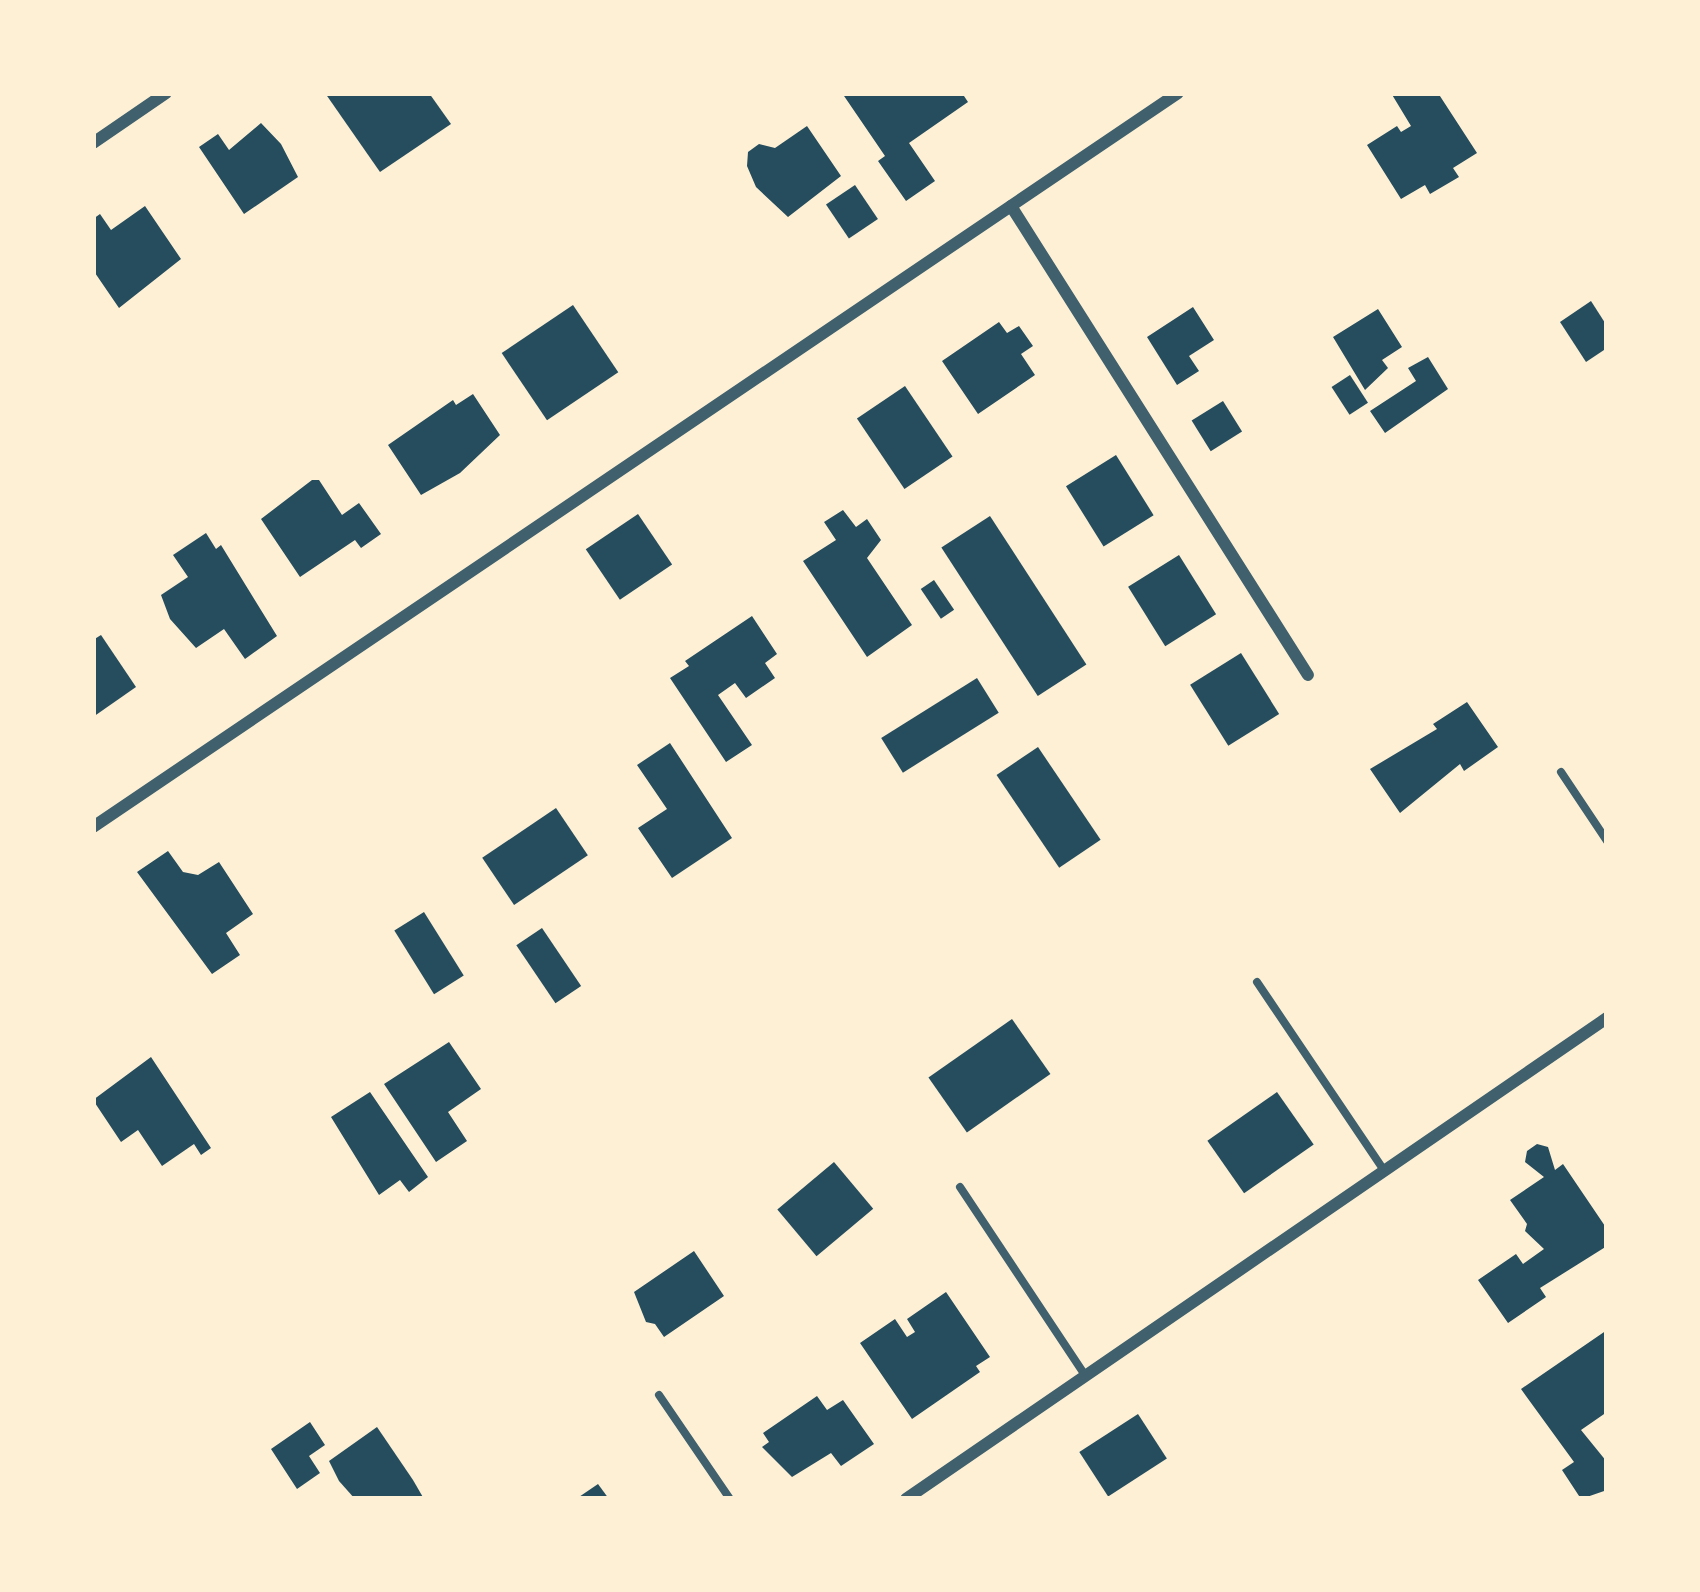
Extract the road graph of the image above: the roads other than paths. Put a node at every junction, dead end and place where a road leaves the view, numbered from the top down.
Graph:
1 (166, 93) edge
2 (1178, 93) edge
3 (93, 142) edge
4 (1011, 206) junction
5 (1308, 675) dead end
6 (1562, 772) dead end
7 (93, 827) edge
8 (1607, 841) edge
9 (1257, 982) dead end
10 (1607, 1018) edge
11 (1385, 1172) junction
12 (960, 1187) dead end
13 (1086, 1376) junction
14 (659, 1396) dead end
15 (730, 1499) edge
16 (906, 1499) edge

1 - 3 street
2 - 4 street
4 - 5 street
4 - 7 street
6 - 8 lane
9 - 11 lane
10 - 11 street
11 - 13 street
12 - 13 lane
13 - 16 street
14 - 15 lane

